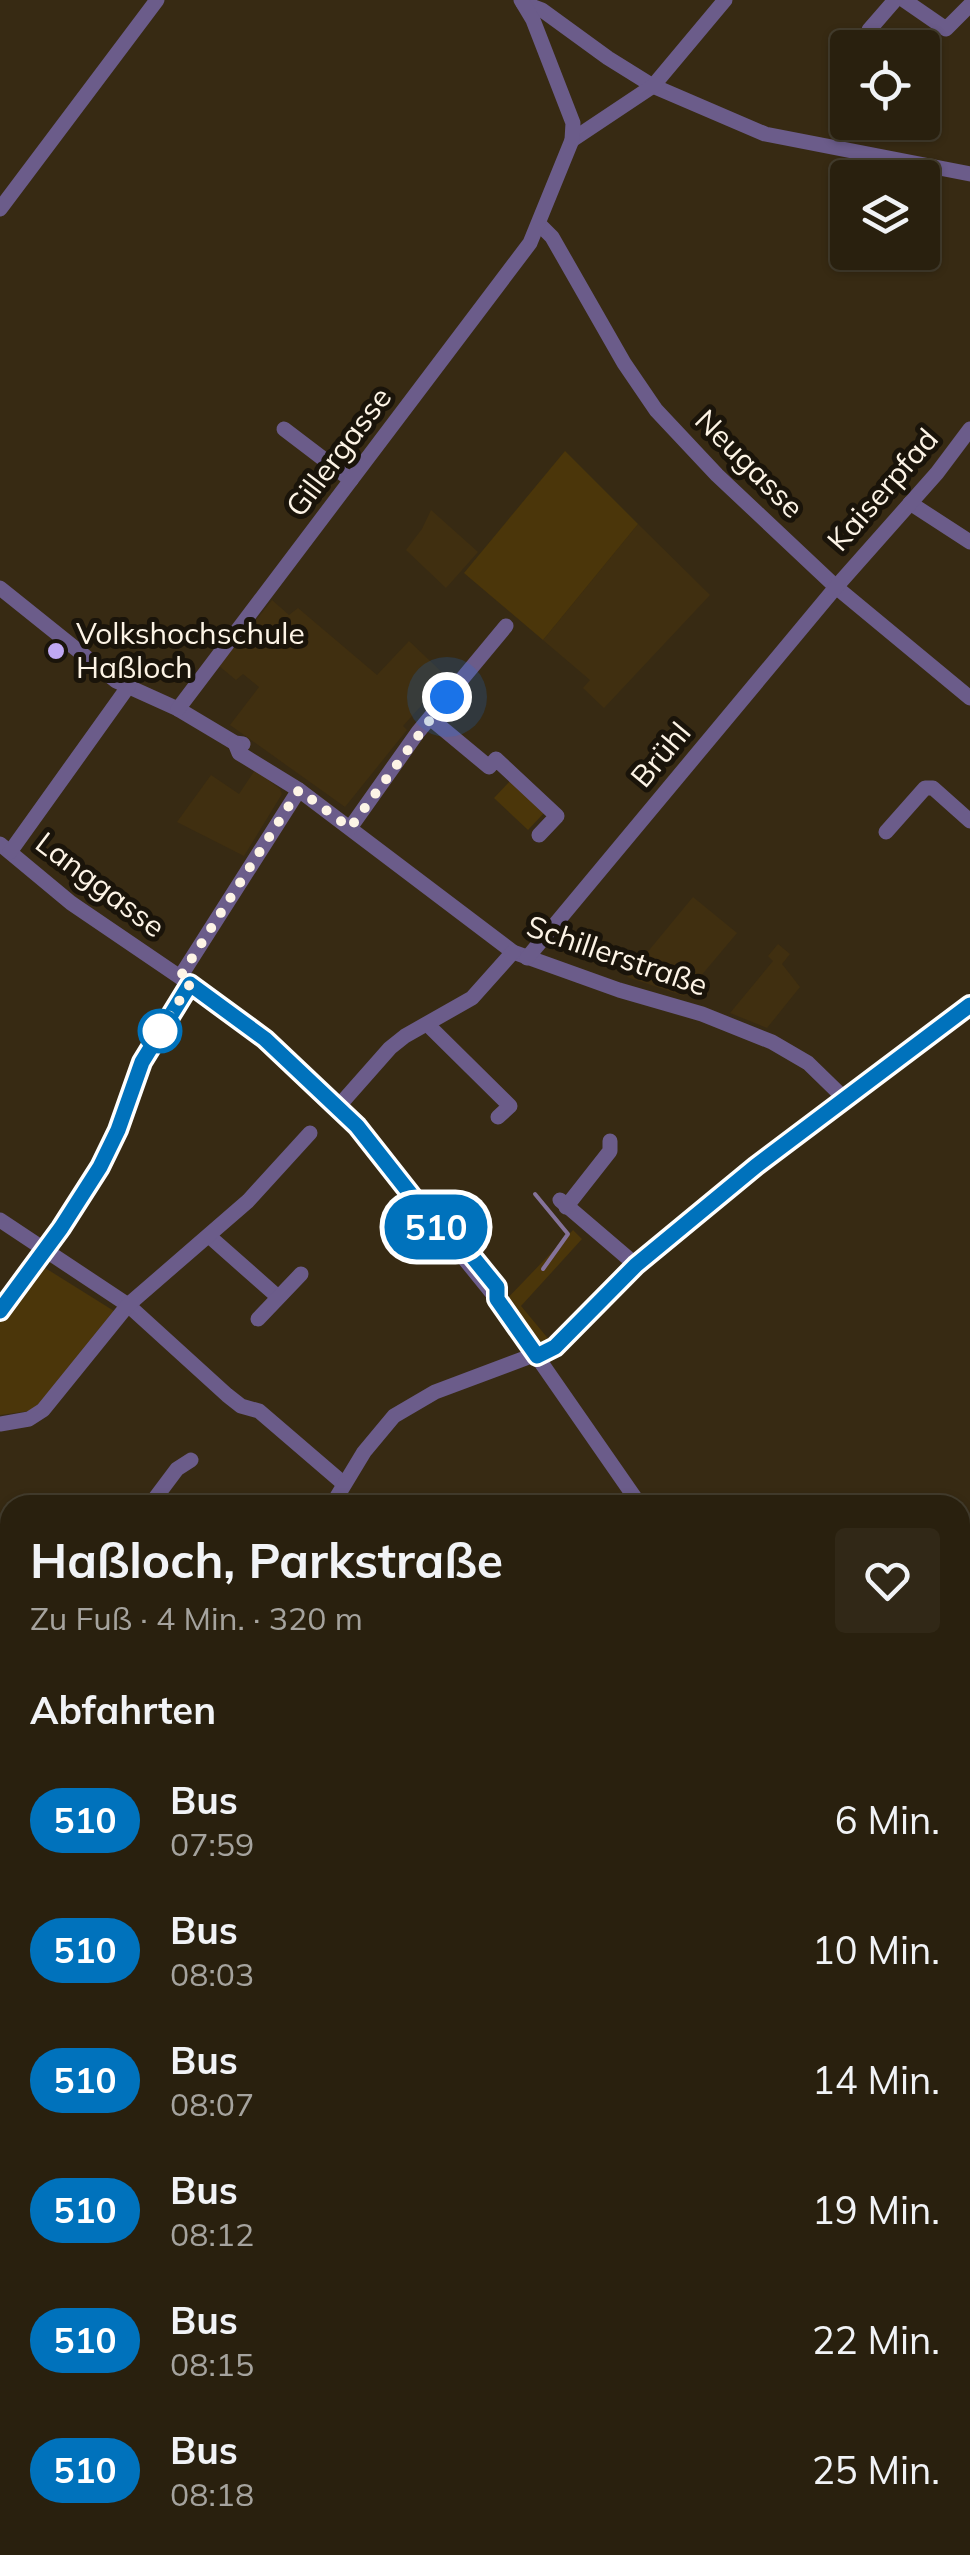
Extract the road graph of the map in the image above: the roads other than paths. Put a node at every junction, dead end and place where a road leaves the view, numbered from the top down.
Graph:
1 (157, 0) edge
2 (725, 0) edge
3 (895, 0) edge
4 (904, 0) edge
5 (522, 1) edge
6 (970, 5) edge
7 (869, 30) dead end
8 (653, 86) junction
9 (572, 140) junction
10 (970, 174) edge
11 (0, 209) edge
12 (540, 225) junction
13 (284, 429) dead end
14 (970, 429) edge
15 (352, 480) junction
16 (910, 503) junction
17 (970, 542) edge
18 (836, 586) junction
19 (0, 588) edge
20 (506, 626) dead end
21 (128, 687) junction
22 (970, 698) edge
23 (178, 709) junction
24 (430, 718) junction
25 (299, 790) junction
26 (970, 821) edge
27 (350, 828) junction
28 (886, 832) dead end
29 (539, 835) dead end
30 (5, 848) edge
31 (520, 955) junction
32 (185, 981) junction
33 (970, 1005) edge
34 (427, 1024) junction
35 (846, 1100) junction
36 (338, 1108) junction
37 (498, 1118) dead end
38 (310, 1133) dead end
39 (610, 1141) dead end
40 (0, 1220) edge
41 (208, 1236) junction
42 (42, 1251) junction
43 (636, 1265) junction
44 (301, 1274) dead end
45 (278, 1297) junction
46 (128, 1305) junction
47 (0, 1312) edge
48 (258, 1319) dead end
49 (537, 1356) junction
50 (0, 1424) edge
51 (191, 1460) dead end
52 (344, 1484) junction
53 (158, 1495) edge
54 (338, 1495) edge
55 (633, 1495) edge

1 - 11 street
2 - 8 street
3 - 7 street
4 - 6 street
5 - 8 street
5 - 9 street
8 - 9 street
8 - 10 street
9 - 12 street, Gillergasse
12 - 15 street, Gillergasse
12 - 18 street, Neugasse
13 - 15 street
14 - 16 street, Kaiserpfad
15 - 23 street, Gillergasse
16 - 17 street
16 - 18 street, Kaiserpfad
18 - 22 street, Neugasse
18 - 31 street, Brühl
19 - 21 street, Schillerstraße
20 - 24 street
21 - 23 street, Schillerstraße
21 - 30 street
23 - 25 street, Schillerstraße
24 - 27 street
24 - 29 street
25 - 27 street, Schillerstraße
25 - 32 street
26 - 28 street
27 - 31 street, Schillerstraße
30 - 32 street, Langgasse
31 - 34 street, Brühl
31 - 35 street, Schillerstraße
32 - 36 street, Langgasse
32 - 42 street
33 - 35 street
34 - 36 street, Brühl
34 - 37 street
35 - 43 street
36 - 49 street, Langgasse
38 - 41 street
39 - 43 street
40 - 42 street
41 - 45 street
41 - 46 street
42 - 46 street
42 - 47 street
43 - 49 street
44 - 45 street
45 - 48 street
46 - 50 street
46 - 52 street
49 - 52 street
49 - 55 street, Langgasse
51 - 53 street
52 - 54 street

